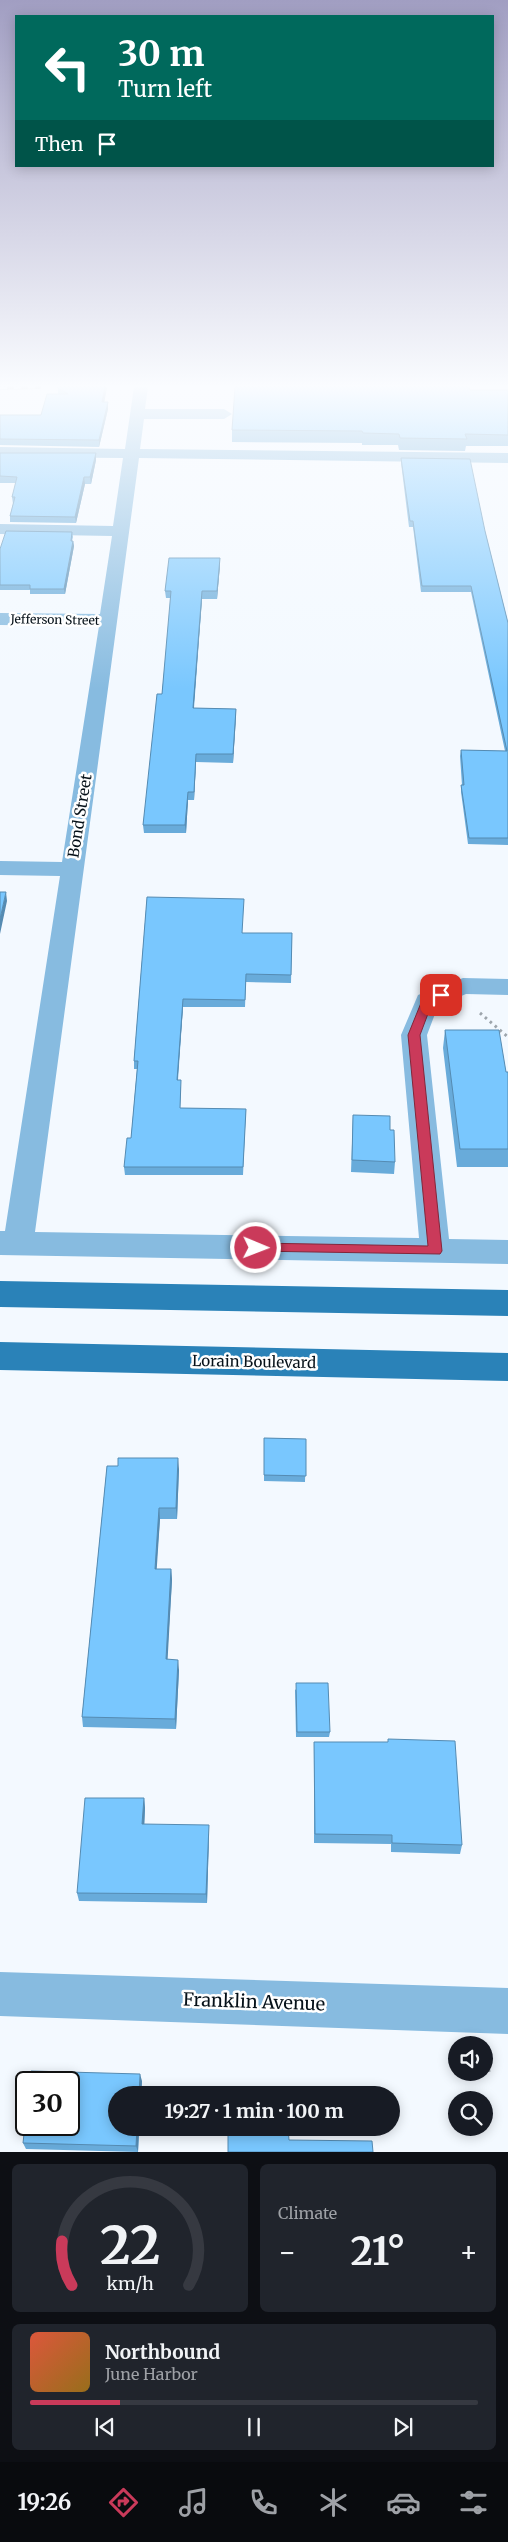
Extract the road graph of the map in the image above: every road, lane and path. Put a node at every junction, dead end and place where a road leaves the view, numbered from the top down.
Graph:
1 (127, 487) edge
2 (0, 529) edge
3 (122, 531) junction
4 (0, 619) edge
5 (110, 620) junction
6 (0, 868) edge
7 (72, 869) junction
8 (508, 987) edge
9 (483, 1015) dead end
10 (508, 1037) edge
11 (9, 1243) edge
12 (435, 1251) junction
13 (508, 1252) edge
14 (0, 1294) edge
15 (508, 1303) edge
16 (0, 1356) edge
17 (508, 1367) edge
18 (0, 1994) edge
19 (508, 2010) edge

1 - 3 street, Bond Street
2 - 3 street
3 - 5 street, Bond Street
4 - 5 street, Jefferson Street
5 - 7 street, Bond Street
6 - 7 street
7 - 11 street, Bond Street
8 - 12 street
9 - 10 path
11 - 12 street
12 - 13 street
14 - 15 main road
16 - 17 main road, Lorain Boulevard
18 - 19 street, Franklin Avenue

